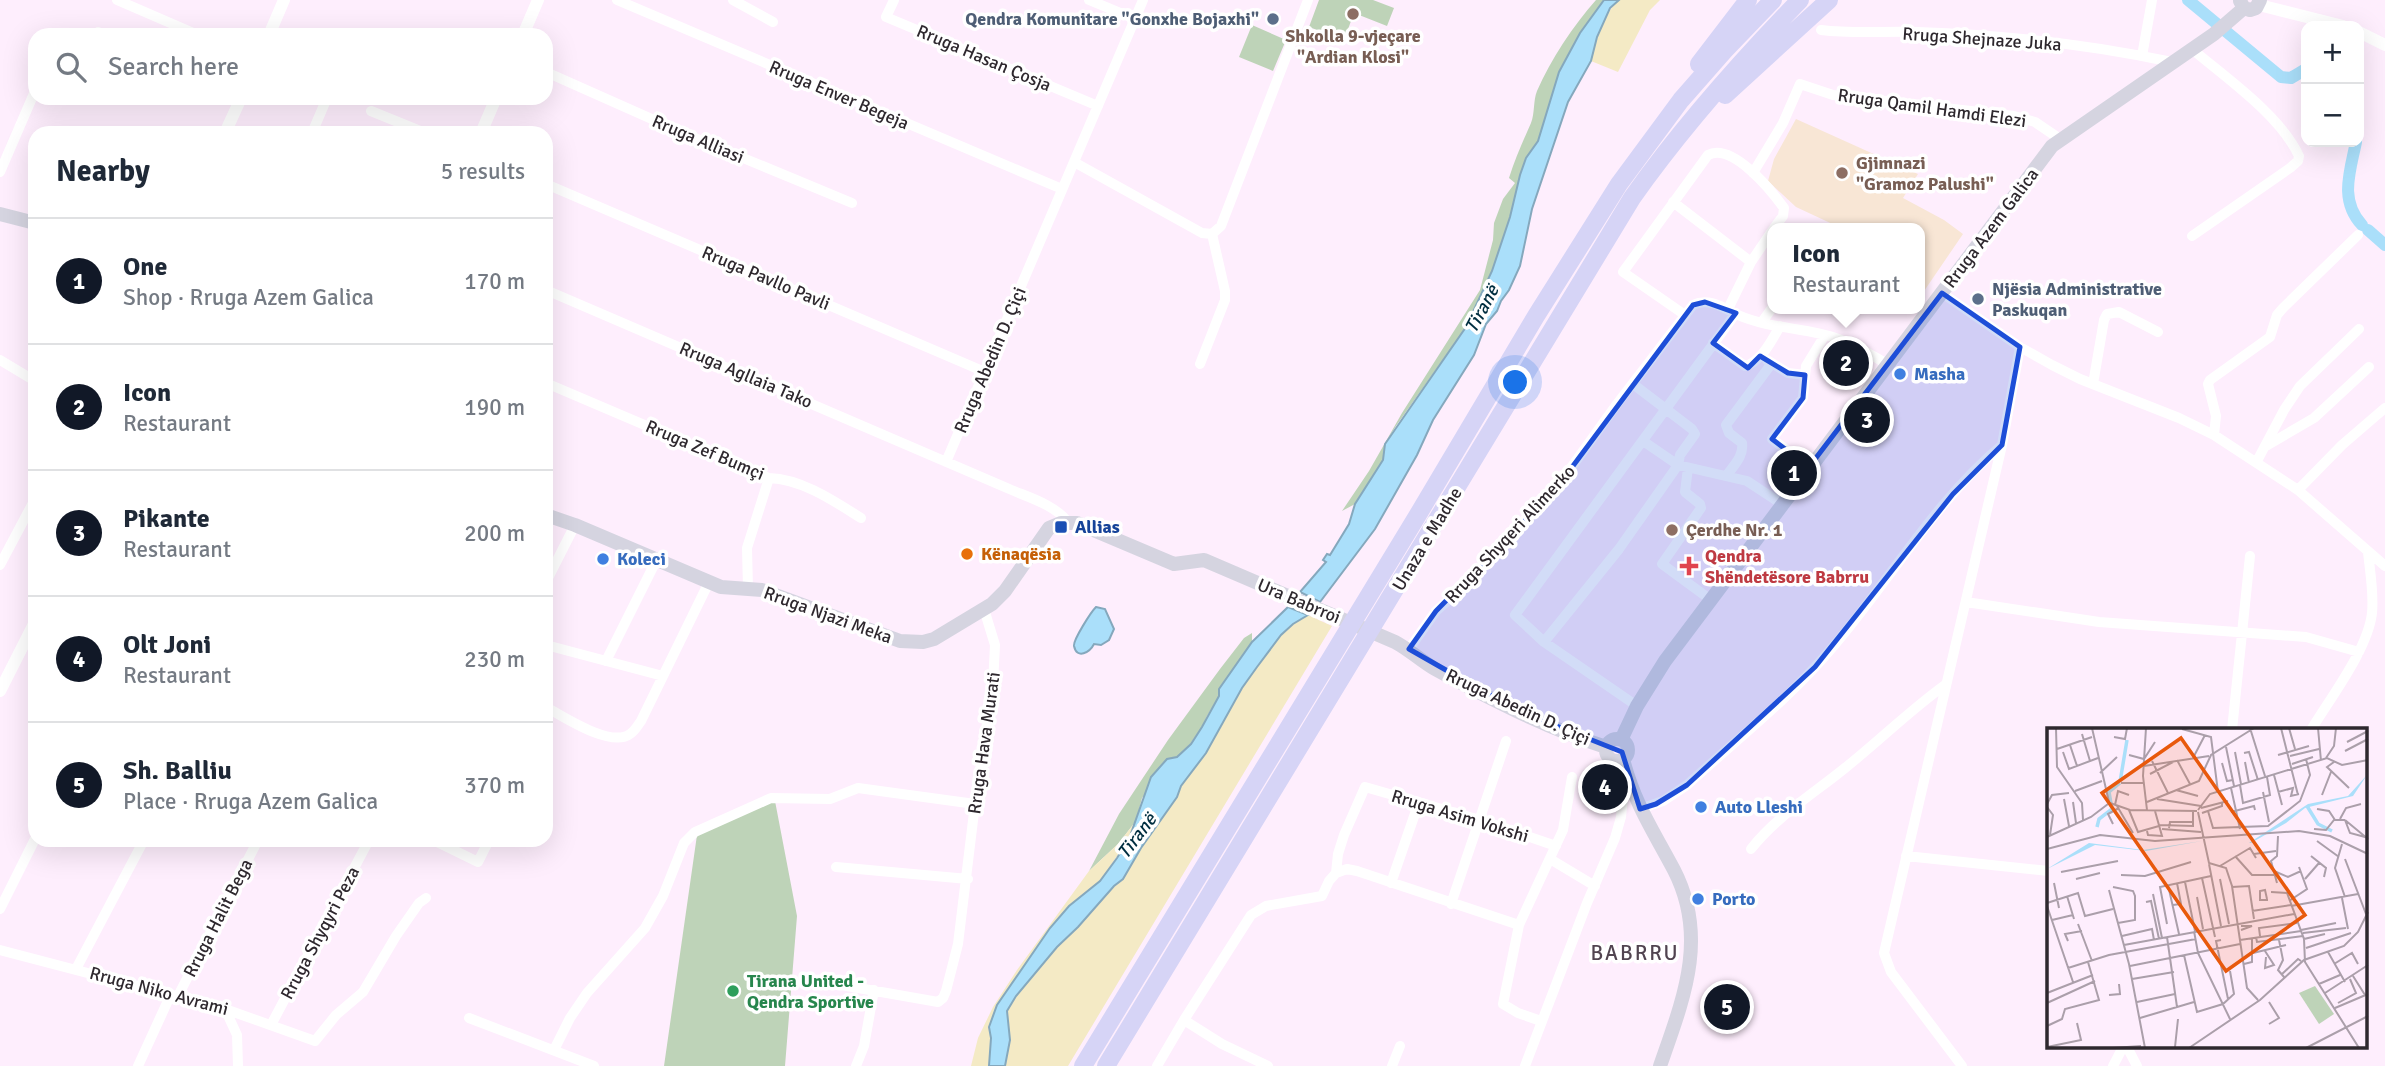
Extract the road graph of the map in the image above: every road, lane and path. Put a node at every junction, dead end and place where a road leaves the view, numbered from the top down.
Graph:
1 (117, 0) edge
2 (284, 0) edge
3 (538, 0) edge
4 (617, 0) edge
5 (733, 0) edge
6 (894, 0) edge
7 (1088, 0) edge
8 (1143, 0) edge
9 (1308, 0) edge
10 (1748, 0) edge
11 (1773, 0) edge
12 (1800, 0) edge
13 (1829, 0) edge
14 (2152, 0) edge
15 (2251, 3) edge
16 (1135, 19) junction
17 (2323, 21) edge
18 (773, 22) dead end
19 (182, 28) edge
20 (272, 28) edge
21 (526, 28) edge
22 (1821, 30) dead end
23 (2364, 34) edge
24 (2385, 45) edge
25 (2192, 49) junction
26 (2142, 55) junction
27 (2172, 62) junction
28 (553, 75) edge
29 (29, 105) edge
30 (238, 105) edge
31 (324, 105) edge
32 (493, 105) edge
33 (1098, 106) junction
34 (371, 110) dead end
35 (228, 126) edge
36 (315, 126) edge
37 (409, 126) edge
38 (484, 126) edge
39 (2060, 139) junction
40 (1073, 162) junction
41 (0, 172) edge
42 (1753, 173) junction
43 (553, 187) edge
44 (1062, 189) junction
45 (1673, 202) junction
46 (852, 203) dead end
47 (0, 214) edge
48 (28, 221) edge
49 (1778, 223) edge
50 (1212, 234) junction
51 (2358, 235) dead end
52 (2192, 236) dead end
53 (1767, 240) edge
54 (1751, 262) junction
55 (553, 293) edge
56 (1942, 293) junction
57 (1732, 311) junction
58 (1768, 314) edge
59 (1685, 315) junction
60 (1762, 322) junction
61 (1780, 326) junction
62 (2359, 329) dead end
63 (2158, 332) dead end
64 (1825, 335) junction
65 (1713, 343) junction
66 (2020, 347) junction
67 (1760, 356) junction
68 (0, 360) edge
69 (1509, 362) junction
70 (1772, 363) junction
71 (1200, 364) dead end
72 (1887, 364) junction
73 (2369, 367) dead end
74 (1531, 368) junction
75 (985, 372) junction
76 (1805, 375) junction
77 (28, 377) edge
78 (1633, 384) junction
79 (2093, 384) junction
80 (553, 386) edge
81 (1666, 408) junction
82 (2385, 408) edge
83 (2214, 435) junction
84 (1643, 440) junction
85 (2002, 444) junction
86 (2266, 446) junction
87 (2256, 461) junction
88 (946, 462) junction
89 (1683, 466) junction
90 (1810, 467) junction
91 (1727, 475) junction
92 (769, 478) junction
93 (2298, 489) junction
94 (1782, 504) junction
95 (28, 512) edge
96 (553, 517) edge
97 (861, 518) dead end
98 (1068, 522) junction
99 (575, 525) junction
100 (2368, 552) junction
101 (2250, 556) dead end
102 (657, 559) junction
103 (0, 565) edge
104 (2385, 566) edge
105 (553, 568) edge
106 (709, 582) junction
107 (748, 589) junction
108 (1711, 600) junction
109 (1966, 602) junction
110 (984, 608) junction
111 (2241, 631) junction
112 (28, 636) edge
113 (1395, 642) joint
114 (1544, 642) junction
115 (553, 647) edge
116 (1409, 649) junction
117 (2359, 652) junction
118 (607, 661) junction
119 (663, 676) junction
120 (1945, 685) junction
121 (0, 691) edge
122 (1637, 706) junction
123 (553, 710) edge
124 (2232, 728) edge
125 (2312, 728) edge
126 (1621, 740) junction
127 (1506, 741) dead end
128 (1606, 747) junction
129 (1623, 759) junction
130 (1572, 777) dead end
131 (1628, 778) junction
132 (1419, 802) junction
133 (975, 804) junction
134 (1640, 809) junction
135 (1480, 820) junction
136 (1556, 846) junction
137 (31, 847) edge
138 (140, 847) edge
139 (254, 847) edge
140 (365, 847) edge
141 (447, 847) edge
142 (486, 847) edge
143 (1751, 849) dead end
144 (1906, 856) junction
145 (1550, 859) junction
146 (836, 867) dead end
147 (2047, 871) edge
148 (1336, 873) junction
149 (968, 879) junction
150 (1391, 883) junction
151 (1595, 886) junction
152 (426, 898) dead end
153 (1451, 904) junction
154 (0, 909) edge
155 (1519, 925) junction
156 (0, 950) edge
157 (76, 969) junction
158 (830, 983) dead end
159 (874, 990) junction
160 (174, 995) junction
161 (225, 1009) junction
162 (469, 1018) dead end
163 (1184, 1020) junction
164 (1541, 1021) junction
165 (271, 1026) junction
166 (1400, 1046) dead end
167 (2124, 1048) edge
168 (2126, 1048) edge
169 (554, 1050) junction
170 (590, 1065) edge
171 (1663, 1065) edge
172 (138, 1066) edge
173 (238, 1066) edge
174 (856, 1066) edge
175 (1083, 1066) edge
176 (1107, 1066) edge
177 (1157, 1066) edge
178 (1268, 1066) edge
179 (1392, 1066) edge
180 (1525, 1066) edge
181 (1962, 1066) edge
182 (2113, 1066) edge
183 (2137, 1066) edge

1 - 19 street
2 - 20 street
3 - 21 street
4 - 44 street, Rruga Enver Begeja
5 - 18 street
6 - 33 street, Rruga Hasan Çosja
7 - 16 street
8 - 16 street, Rruga Abedin D. Çiçi
9 - 50 street
10 - 69 highway
11 - 69 highway
12 - 74 highway, Unaza e Madhe
13 - 74 highway
14 - 26 street
15 - 17 street
15 - 25 main road, Rruga Azem Galica
16 - 33 street, Rruga Abedin D. Çiçi
22 - 26 street, Rruga Shejnaze Juka
23 - 24 street
25 - 27 main road, Rruga Azem Galica
25 - 52 street
26 - 27 street, Rruga Shejnaze Juka
27 - 39 main road, Rruga Azem Galica
28 - 46 street, Rruga Alliasi
29 - 41 street
30 - 35 street
31 - 36 street
32 - 38 street
33 - 40 street, Rruga Abedin D. Çiçi
34 - 37 street
39 - 42 street, Rruga Qamil Hamdi Elezi
39 - 56 main road, Rruga Azem Galica
40 - 44 street, Rruga Abedin D. Çiçi
40 - 50 street
42 - 45 street
42 - 49 street
43 - 75 street, Rruga Pavllo Pavli
44 - 75 street, Rruga Abedin D. Çiçi
45 - 54 street
45 - 59 street
47 - 48 main road
50 - 71 street
51 - 83 street
53 - 54 street
54 - 57 street
55 - 88 street, Rruga Agllaia Tako
56 - 66 street
56 - 72 main road, Rruga Azem Galica
57 - 59 street
57 - 60 street
57 - 65 street
58 - 60 street
59 - 78 street, Rruga Shyqeri Alimerko
60 - 61 street
61 - 64 street
61 - 67 street
62 - 86 street
63 - 79 street
64 - 72 street
64 - 76 street
65 - 67 street
65 - 81 street
66 - 79 street
66 - 85 street
67 - 70 street
68 - 77 street
69 - 175 highway
70 - 76 street
70 - 91 street
72 - 90 main road, Rruga Azem Galica
73 - 86 street
74 - 176 highway, Unaza e Madhe
75 - 88 street, Rruga Abedin D. Çiçi
76 - 90 street
78 - 81 street
78 - 116 street, Rruga Shyqeri Alimerko
79 - 83 street
80 - 92 street, Rruga Zef Bumçi
81 - 84 street
81 - 89 street
82 - 93 street
83 - 87 street
84 - 89 street
84 - 114 street
85 - 109 street
85 - 134 street
86 - 87 street
87 - 93 street
88 - 98 street
89 - 91 street
89 - 108 street
89 - 114 street
90 - 94 main road, Rruga Azem Galica
91 - 94 street
92 - 97 street, Rruga Zef Bumçi
92 - 107 street, Rruga Njazi Meka
93 - 100 street
94 - 108 main road, Rruga Azem Galica
95 - 103 street
96 - 99 main road, Rruga Njazi Meka
98 - 110 main road, Rruga Njazi Meka
98 - 113 main road, Ura Babrroi
99 - 102 main road, Rruga Njazi Meka
99 - 105 street
100 - 104 street
100 - 117 street
101 - 111 street
102 - 106 main road, Rruga Njazi Meka
102 - 118 street
106 - 107 main road, Rruga Njazi Meka
106 - 119 street
107 - 110 main road, Rruga Njazi Meka
108 - 122 main road, Rruga Azem Galica
109 - 111 street
109 - 120 street
110 - 133 street, Rruga Hava Murati
111 - 117 street
111 - 124 street
112 - 121 street
113 - 116 main road, Rruga Abedin D. Çiçi
114 - 122 street
115 - 118 street
116 - 128 main road, Rruga Abedin D. Çiçi
117 - 125 street
118 - 119 street
119 - 123 street
120 - 143 street
120 - 144 street
122 - 126 main road, Rruga Azem Galica
126 - 128 main road
126 - 129 main road
127 - 135 street
128 - 129 main road
129 - 131 main road
130 - 136 street
131 - 134 main road
131 - 151 street
132 - 135 street, Rruga Asim Vokshi
132 - 148 street, Rruga Asim Vokshi
132 - 150 street
133 - 149 street, Rruga Hava Murati
133 - 169 street
134 - 171 main road
135 - 136 street, Rruga Asim Vokshi
135 - 153 street
136 - 145 street
137 - 154 street
138 - 157 street
139 - 160 street, Rruga Halit Bega
140 - 165 street, Rruga Shyqyri Peza
141 - 142 street
144 - 147 street
144 - 181 street
145 - 151 street
145 - 155 street
146 - 149 street
148 - 150 street
148 - 163 street
149 - 159 street, Rruga Hava Murati
150 - 153 street
151 - 164 street
152 - 165 street, Rruga Niko Avrami
153 - 155 street
155 - 164 street
156 - 157 street, Rruga Niko Avrami
157 - 160 street, Rruga Niko Avrami
158 - 159 street, Rruga Hava Murati
159 - 174 street
160 - 161 street, Rruga Niko Avrami
160 - 172 street, Rruga Halit Bega
161 - 165 street, Rruga Niko Avrami
161 - 173 street
162 - 169 street
163 - 177 street
163 - 178 street
164 - 180 street
166 - 179 street
167 - 182 street
168 - 183 street
169 - 170 street

